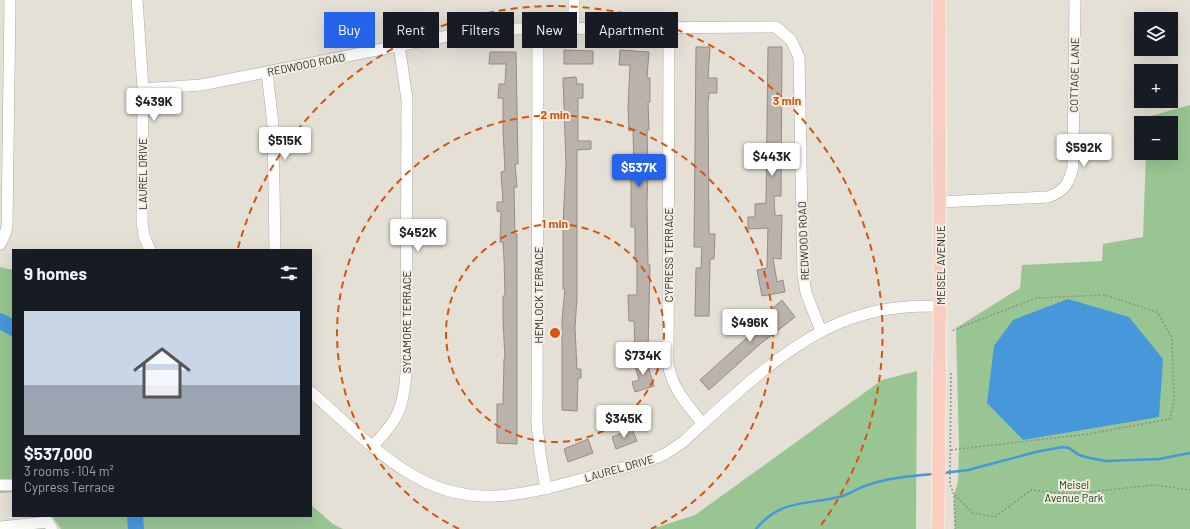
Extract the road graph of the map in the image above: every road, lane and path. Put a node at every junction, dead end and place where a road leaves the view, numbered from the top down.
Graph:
1 (10, 0) edge
2 (137, 0) edge
3 (574, 0) edge
4 (938, 0) edge
5 (1075, 0) edge
6 (574, 12) edge
7 (678, 28) edge
8 (522, 29) edge
9 (439, 38) edge
10 (384, 48) edge
11 (399, 48) edge
12 (538, 48) edge
13 (669, 48) edge
14 (267, 72) junction
15 (143, 89) junction
16 (939, 202) junction
17 (0, 244) edge
18 (150, 249) edge
19 (275, 249) edge
20 (940, 306) junction
21 (822, 332) junction
22 (951, 338) dead end
23 (951, 370) dead end
24 (312, 393) edge
25 (703, 424) junction
26 (373, 446) junction
27 (951, 450) junction
28 (0, 485) edge
29 (12, 485) edge
30 (944, 486) junction
31 (546, 489) junction
32 (1190, 490) edge
33 (954, 495) junction
34 (18, 520) edge
35 (0, 526) edge
36 (52, 529) edge
37 (938, 529) edge
38 (955, 529) edge

1 - 17 street
2 - 15 street, LAUREL DRIVE
3 - 6 street
4 - 16 main road, MEISEL AVENUE
5 - 16 street, COTTAGE LANE
7 - 21 street, REDWOOD ROAD
8 - 9 street, REDWOOD ROAD
10 - 14 street, REDWOOD ROAD
11 - 26 street, SYCAMORE TERRACE
12 - 31 street, HEMLOCK TERRACE
13 - 25 street, CYPRESS TERRACE
14 - 15 street, REDWOOD ROAD
14 - 19 street
15 - 18 street, LAUREL DRIVE
16 - 20 main road, MEISEL AVENUE
20 - 21 street, LAUREL DRIVE
20 - 30 main road, MEISEL AVENUE
21 - 25 street, LAUREL DRIVE
22 - 27 path
23 - 27 path
24 - 26 street, LAUREL DRIVE
25 - 31 street, LAUREL DRIVE
26 - 31 street, LAUREL DRIVE
27 - 30 path
28 - 29 street
30 - 33 path
30 - 37 main road, MEISEL AVENUE
32 - 33 path
33 - 38 path
34 - 35 street
34 - 36 street

